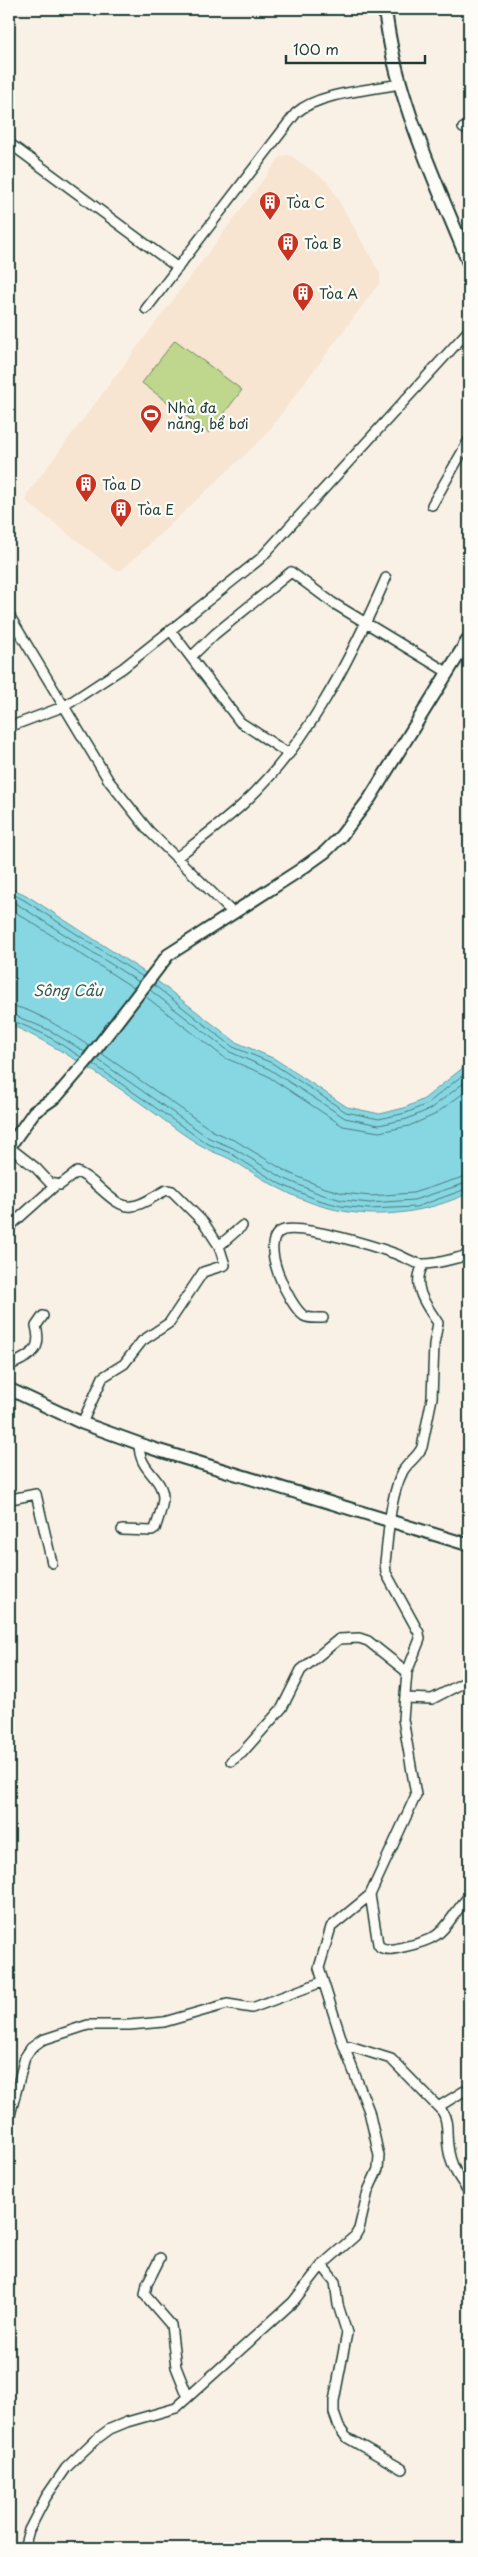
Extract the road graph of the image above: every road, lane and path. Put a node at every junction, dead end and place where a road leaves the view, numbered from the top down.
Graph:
1 (385, 9) edge
2 (399, 84) junction
3 (9, 143) edge
4 (469, 263) edge
5 (178, 268) junction
6 (146, 309) dead end
7 (469, 330) edge
8 (469, 440) edge
9 (432, 504) dead end
10 (386, 578) dead end
11 (9, 614) edge
12 (366, 623) junction
13 (171, 631) junction
14 (469, 638) edge
15 (190, 657) junction
16 (447, 672) junction
17 (65, 706) junction
18 (9, 727) edge
19 (289, 754) junction
20 (176, 858) junction
21 (232, 912) junction
22 (9, 1147) edge
23 (56, 1185) junction
24 (242, 1226) dead end
25 (9, 1227) edge
26 (219, 1246) junction
27 (469, 1255) edge
28 (423, 1265) junction
29 (43, 1316) dead end
30 (323, 1318) dead end
31 (9, 1366) edge
32 (9, 1390) edge
33 (82, 1423) junction
34 (139, 1444) junction
35 (9, 1498) edge
36 (390, 1521) junction
37 (122, 1530) dead end
38 (469, 1545) edge
39 (52, 1563) dead end
40 (407, 1672) junction
41 (469, 1680) edge
42 (405, 1698) junction
43 (231, 1762) dead end
44 (370, 1895) junction
45 (469, 1896) edge
46 (322, 1982) junction
47 (343, 2044) junction
48 (469, 2088) edge
49 (438, 2107) junction
50 (9, 2119) edge
51 (469, 2192) edge
52 (160, 2258) dead end
53 (322, 2265) junction
54 (188, 2397) junction
55 (402, 2469) dead end
56 (24, 2548) edge

1 - 2 main road
2 - 4 main road
2 - 5 street
3 - 5 street
5 - 6 street
7 - 13 street
8 - 9 street
10 - 12 street
11 - 17 street
12 - 15 street
12 - 16 street
12 - 19 street
13 - 15 street
13 - 17 street
14 - 16 street
15 - 19 street
16 - 21 street
17 - 18 street
17 - 20 street
19 - 20 street
20 - 21 street
21 - 22 street
22 - 23 street
23 - 25 street
23 - 26 street
24 - 26 street
26 - 33 street
27 - 28 street
28 - 30 street
28 - 36 street
29 - 31 street
32 - 33 street
33 - 34 street
34 - 36 street
34 - 37 street
35 - 39 street
36 - 38 street
36 - 40 street
40 - 42 street
40 - 43 street
41 - 42 street
42 - 44 street
44 - 45 street
44 - 46 street
46 - 47 street
46 - 50 street
47 - 49 street
47 - 53 street
48 - 49 street
49 - 51 street
52 - 54 street
53 - 54 street
53 - 55 street
54 - 56 street

